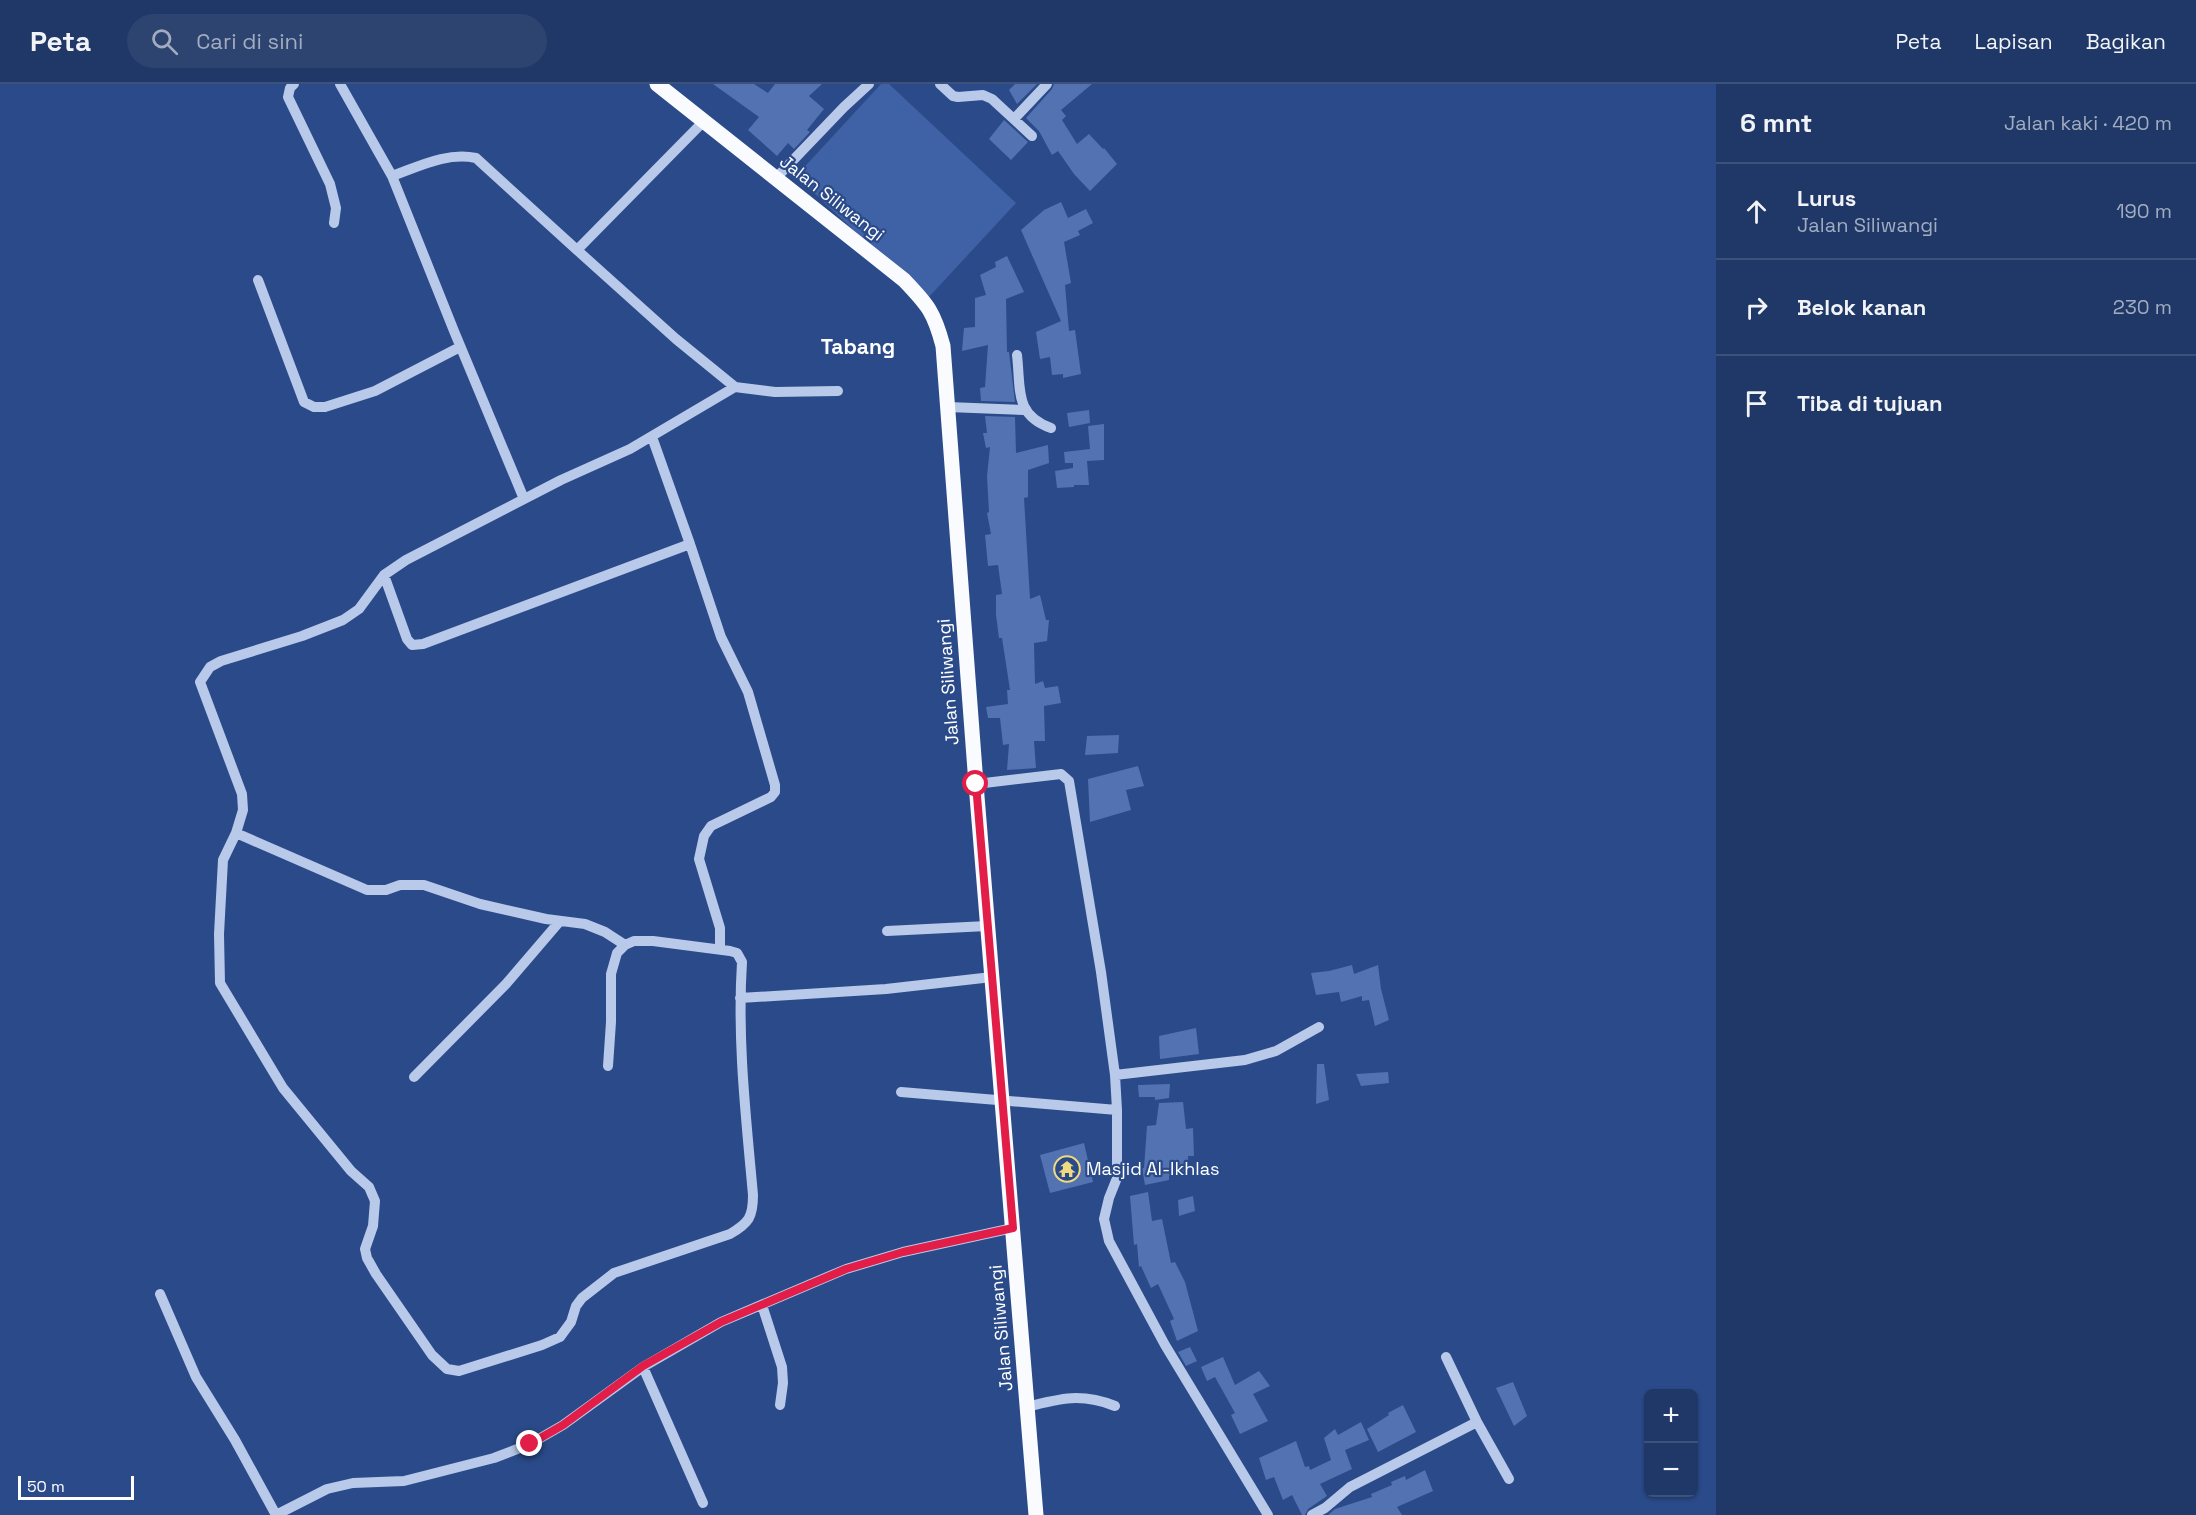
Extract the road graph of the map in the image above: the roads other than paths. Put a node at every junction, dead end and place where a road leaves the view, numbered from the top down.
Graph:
1 (294, 84) edge
2 (340, 84) edge
3 (657, 84) edge
4 (869, 84) edge
5 (940, 84) edge
6 (1047, 84) edge
7 (1014, 119) junction
8 (703, 122) junction
9 (1032, 136) dead end
10 (392, 176) junction
11 (776, 178) junction
12 (334, 223) dead end
13 (576, 250) junction
14 (258, 280) dead end
15 (460, 346) junction
16 (1017, 355) dead end
17 (735, 387) junction
18 (838, 392) dead end
19 (948, 407) junction
20 (1024, 410) junction
21 (1051, 428) dead end
22 (652, 436) junction
23 (524, 499) junction
24 (690, 544) junction
25 (384, 575) junction
26 (976, 784) junction
27 (236, 832) junction
28 (560, 921) junction
29 (987, 926) junction
30 (887, 931) dead end
31 (625, 945) junction
32 (720, 949) junction
33 (992, 977) junction
34 (740, 998) junction
35 (1319, 1027) dead end
36 (608, 1066) dead end
37 (1115, 1075) junction
38 (414, 1077) dead end
39 (901, 1092) dead end
40 (1001, 1099) junction
41 (1117, 1110) junction
42 (1013, 1228) junction
43 (160, 1294) dead end
44 (762, 1305) junction
45 (1446, 1357) dead end
46 (643, 1366) junction
47 (780, 1405) dead end
48 (1115, 1406) dead end
49 (1028, 1407) junction
50 (1477, 1422) junction
51 (1509, 1479) dead end
52 (703, 1503) dead end
53 (276, 1515) edge
54 (1036, 1515) edge
55 (1268, 1515) edge
56 (1312, 1515) edge

1 - 12 street
2 - 10 street
3 - 8 main road, Jalan Siliwangi
4 - 11 street
5 - 7 street
6 - 7 street
7 - 9 street
8 - 11 main road, Jalan Siliwangi
8 - 13 street
10 - 13 street
10 - 15 street
11 - 19 main road, Jalan Siliwangi
13 - 17 street
14 - 15 street
15 - 23 street
16 - 20 street
17 - 18 street
17 - 22 street
19 - 20 street
19 - 26 main road, Jalan Siliwangi
20 - 21 street
22 - 23 street
22 - 24 street
23 - 25 street
24 - 25 street
24 - 32 street
25 - 27 street
26 - 29 main road, Jalan Siliwangi
26 - 37 street
27 - 28 street
27 - 34 street
28 - 31 street
28 - 38 street
29 - 30 street
29 - 33 main road, Jalan Siliwangi
31 - 32 street
31 - 36 street
32 - 34 street
33 - 34 street
33 - 40 main road, Jalan Siliwangi
35 - 37 street
37 - 41 street
39 - 40 street
40 - 41 street
40 - 42 main road, Jalan Siliwangi
41 - 55 street
42 - 44 street
42 - 49 main road, Jalan Siliwangi
43 - 53 street
44 - 46 street
44 - 47 street
45 - 50 street
46 - 52 street
46 - 53 street
48 - 49 street
49 - 54 main road, Jalan Siliwangi
50 - 51 street
50 - 56 street

